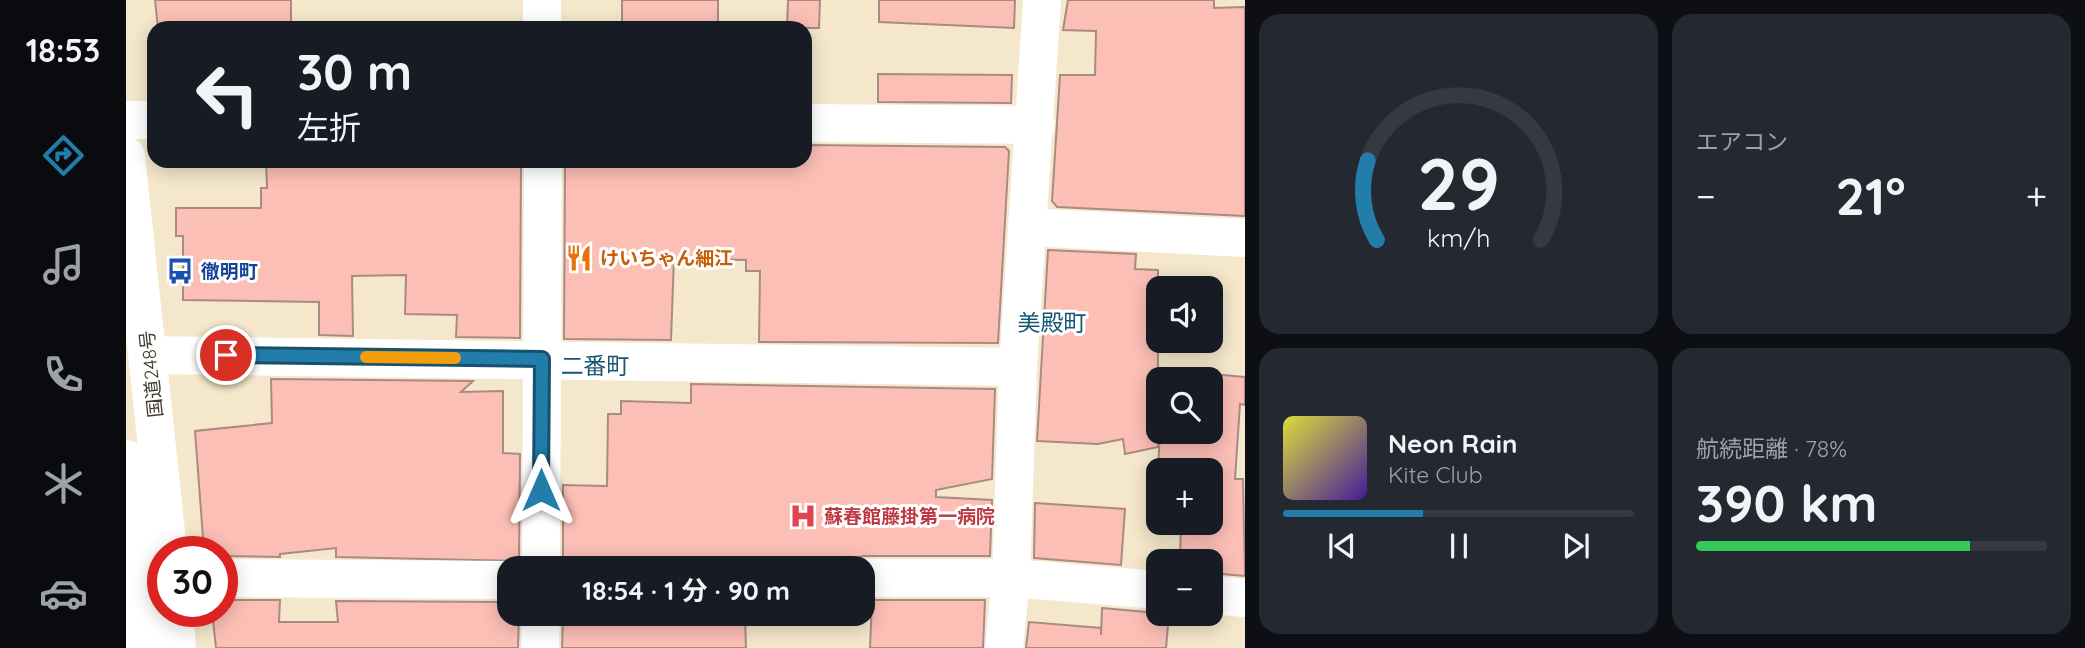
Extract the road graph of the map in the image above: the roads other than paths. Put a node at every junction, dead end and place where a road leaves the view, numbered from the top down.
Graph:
1 (542, 0) edge
2 (1042, 0) edge
3 (542, 21) edge
4 (126, 120) edge
5 (147, 120) edge
6 (812, 123) edge
7 (1036, 125) junction
8 (126, 156) edge
9 (543, 168) edge
10 (1027, 227) junction
11 (1245, 238) edge
12 (149, 355) junction
13 (542, 359) junction
14 (1018, 367) junction
15 (126, 459) edge
16 (167, 536) edge
17 (541, 556) edge
18 (132, 577) edge
19 (238, 578) edge
20 (875, 578) edge
21 (1011, 578) junction
22 (497, 580) edge
23 (1146, 589) edge
24 (1223, 596) edge
25 (1245, 598) edge
26 (541, 626) edge
27 (175, 627) edge
28 (145, 648) edge
29 (177, 648) edge
30 (540, 648) edge
31 (1004, 648) edge

1 - 3 main road
2 - 7 main road
4 - 5 main road
6 - 7 main road
7 - 10 main road
8 - 12 main road, 国道248号
9 - 13 main road
10 - 11 main road
10 - 14 main road
12 - 13 main road
12 - 16 main road, 国道248号
13 - 14 main road
13 - 17 main road
14 - 21 main road
15 - 18 main road
18 - 28 main road
19 - 22 main road
20 - 21 main road
21 - 23 main road
21 - 31 main road
24 - 25 main road
26 - 30 main road
27 - 29 main road

